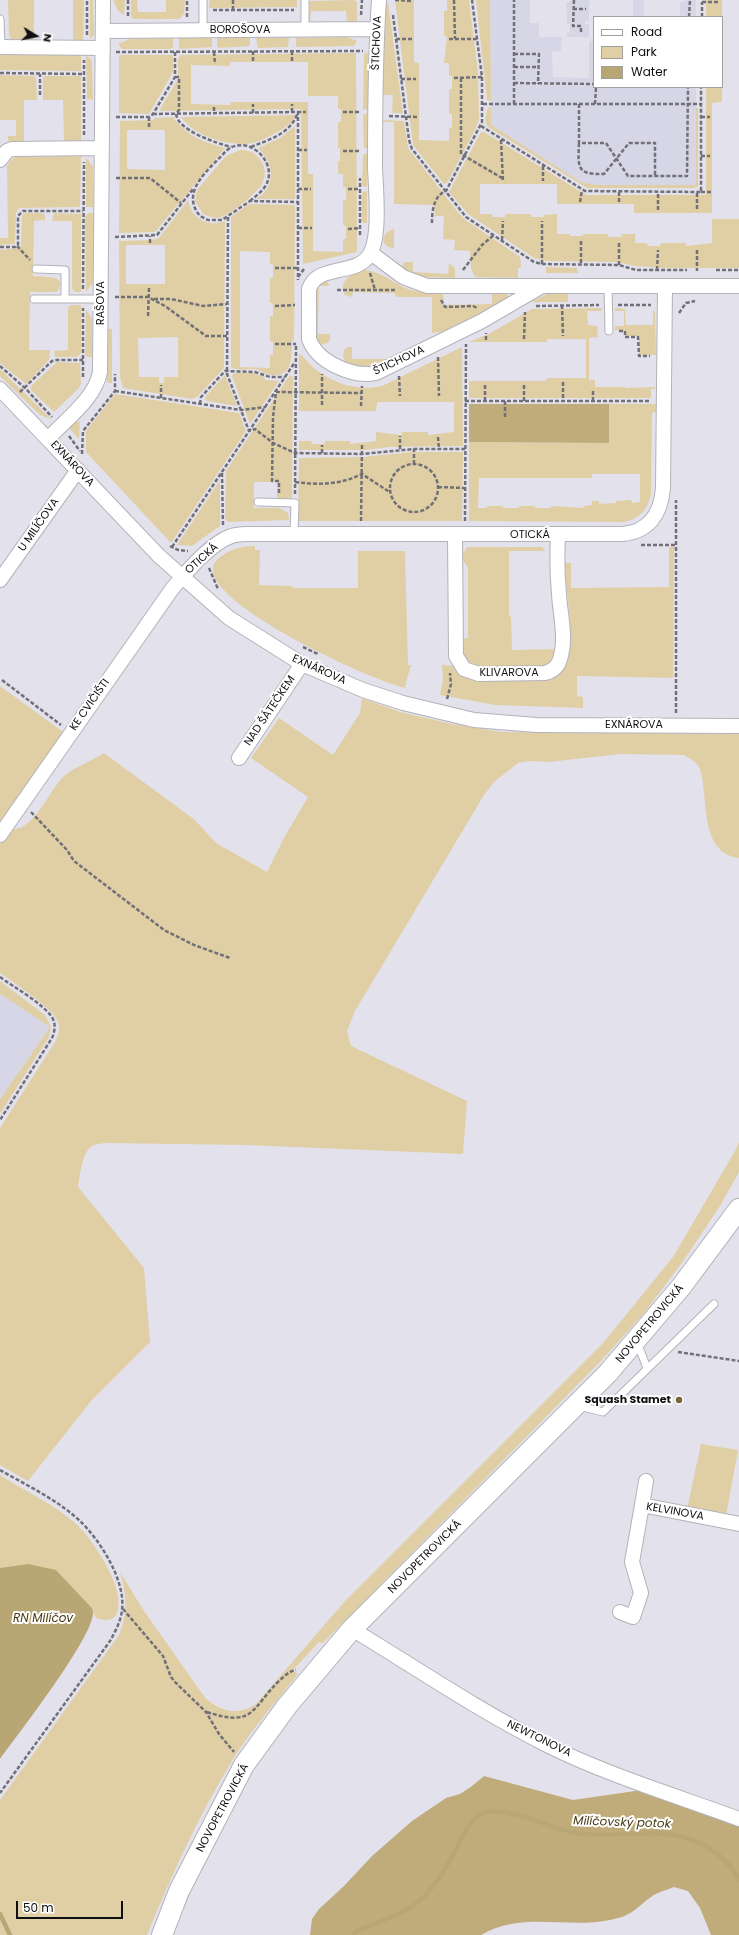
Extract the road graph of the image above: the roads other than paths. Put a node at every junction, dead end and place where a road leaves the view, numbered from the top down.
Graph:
1 (103, 0) edge
2 (203, 0) edge
3 (305, 0) edge
4 (379, 0) edge
5 (0, 19) edge
6 (377, 29) junction
7 (305, 30) junction
8 (103, 31) junction
9 (203, 31) junction
10 (0, 47) edge
11 (108, 50) junction
12 (102, 148) junction
13 (0, 160) edge
14 (371, 253) junction
15 (36, 269) road end
16 (542, 286) junction
17 (608, 286) junction
18 (665, 286) junction
19 (739, 286) edge
20 (34, 299) dead end
21 (65, 299) junction
22 (101, 299) junction
23 (608, 331) road end
24 (0, 389) edge
25 (48, 439) junction
26 (78, 470) junction
27 (258, 502) dead end
28 (294, 534) junction
29 (455, 535) junction
30 (558, 535) junction
31 (182, 577) junction
32 (0, 580) edge
33 (302, 664) junction
34 (739, 726) edge
35 (239, 758) dead end
36 (0, 835) edge
37 (738, 1212) edge
38 (714, 1304) dead end
39 (636, 1342) junction
40 (647, 1368) junction
41 (577, 1405) junction
42 (646, 1481) dead end
43 (642, 1505) junction
44 (739, 1524) edge
45 (620, 1612) dead end
46 (352, 1629) junction
47 (739, 1819) edge
48 (162, 1935) edge

1 - 8 street, RAŠOVA
2 - 9 lane
3 - 7 lane
4 - 6 street, ŠTICHOVA
5 - 10 lane
6 - 7 street, BOROŠOVA
6 - 14 street, ŠTICHOVA
7 - 9 street, BOROŠOVA
8 - 9 street, BOROŠOVA
8 - 11 street, RAŠOVA
10 - 11 street
11 - 12 street, RAŠOVA
12 - 13 street
12 - 22 street, RAŠOVA
14 - 16 street
14 - 16 street, ŠTICHOVA
15 - 21 lane
16 - 17 street
17 - 18 street
17 - 23 lane
18 - 19 street
18 - 30 street, OTICKÁ
20 - 21 lane
21 - 22 lane
22 - 25 street, RAŠOVA
24 - 25 street, EXNÁROVA
25 - 26 street, EXNÁROVA
26 - 31 street, EXNÁROVA
26 - 32 street, U MILÍČOVA
27 - 28 lane
28 - 29 street, OTICKÁ
28 - 31 street, OTICKÁ
29 - 30 street, OTICKÁ
29 - 30 street, KLIVAROVA
31 - 33 street, EXNÁROVA
31 - 36 street, KE CVIČIŠTI
33 - 34 street, EXNÁROVA
33 - 35 street, NAD ŠÁTEČKEM
37 - 39 main road, NOVOPETROVICKÁ
38 - 40 lane
39 - 40 lane
39 - 41 main road, NOVOPETROVICKÁ
40 - 41 lane
41 - 46 main road, NOVOPETROVICKÁ
42 - 43 street
43 - 44 street, KELVINOVA
43 - 45 street, KELVINOVA
46 - 47 street, NEWTONOVA
46 - 48 main road, NOVOPETROVICKÁ

